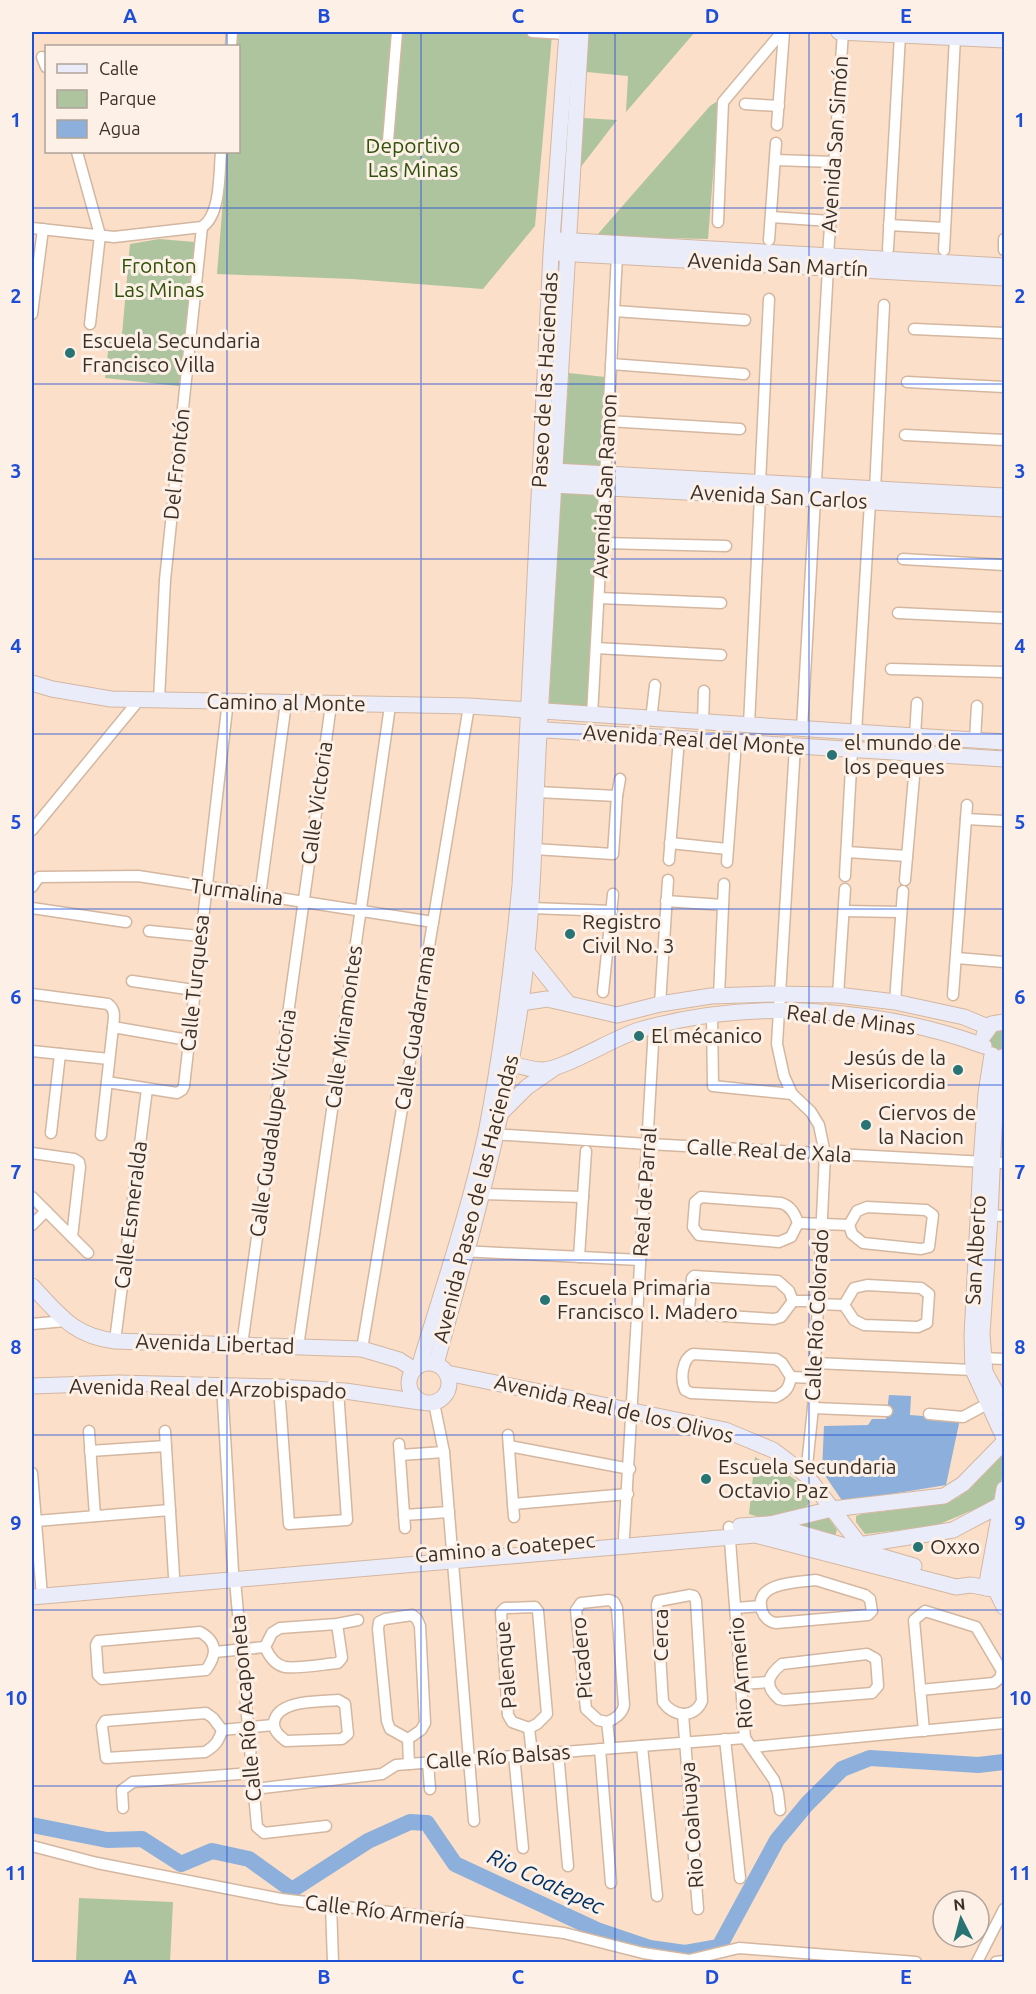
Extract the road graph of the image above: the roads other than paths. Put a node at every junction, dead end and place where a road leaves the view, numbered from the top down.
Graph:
1 (397, 32) edge
2 (532, 32) edge
3 (571, 32) edge
4 (783, 32) edge
5 (842, 32) edge
6 (900, 35) junction
7 (955, 38) junction
8 (1005, 40) edge
9 (745, 104) dead end
10 (778, 106) junction
11 (777, 125) dead end
12 (388, 141) dead end
13 (776, 143) dead end
14 (76, 153) edge
15 (221, 153) edge
16 (775, 160) junction
17 (834, 162) junction
18 (771, 217) junction
19 (830, 221) junction
20 (717, 222) dead end
21 (889, 225) junction
22 (205, 226) junction
23 (37, 228) edge
24 (944, 228) junction
25 (100, 235) junction
26 (1005, 239) edge
27 (769, 240) dead end
28 (559, 247) junction
29 (888, 249) dead end
30 (944, 250) dead end
31 (1004, 250) edge
32 (617, 256) junction
33 (828, 262) junction
34 (1005, 266) edge
35 (1005, 278) edge
36 (769, 298) dead end
37 (884, 305) dead end
38 (614, 311) junction
39 (32, 314) edge
40 (745, 320) dead end
41 (90, 324) dead end
42 (914, 329) dead end
43 (1005, 333) edge
44 (611, 364) junction
45 (744, 374) dead end
46 (907, 382) dead end
47 (1005, 387) edge
48 (608, 421) junction
49 (740, 429) dead end
50 (905, 435) dead end
51 (1005, 440) edge
52 (553, 478) junction
53 (605, 480) junction
54 (760, 489) junction
55 (814, 493) junction
56 (872, 496) junction
57 (1005, 496) edge
58 (1005, 509) edge
59 (602, 543) junction
60 (726, 546) dead end
61 (903, 559) dead end
62 (1005, 565) edge
63 (599, 598) junction
64 (721, 603) dead end
65 (898, 613) dead end
66 (1005, 618) edge
67 (596, 648) junction
68 (720, 655) dead end
69 (891, 669) dead end
70 (1005, 672) edge
71 (32, 683) edge
72 (655, 685) dead end
73 (704, 691) dead end
74 (139, 700) junction
75 (159, 700) junction
76 (228, 700) junction
77 (286, 703) junction
78 (917, 703) dead end
79 (331, 705) junction
80 (390, 706) junction
81 (469, 706) junction
82 (977, 706) dead end
83 (534, 711) junction
84 (592, 716) junction
85 (651, 720) junction
86 (703, 723) junction
87 (749, 725) junction
88 (533, 729) junction
89 (802, 729) junction
90 (856, 733) junction
91 (915, 736) junction
92 (679, 739) junction
93 (975, 740) junction
94 (736, 742) junction
95 (1005, 742) edge
96 (795, 746) junction
97 (852, 750) junction
98 (916, 754) junction
99 (1005, 759) edge
100 (620, 779) dead end
101 (537, 792) junction
102 (617, 796) junction
103 (967, 805) dead end
104 (966, 819) junction
105 (1005, 821) edge
106 (32, 830) edge
107 (670, 843) junction
108 (534, 849) junction
109 (728, 849) junction
110 (847, 852) junction
111 (907, 856) junction
112 (669, 860) dead end
113 (727, 862) dead end
114 (845, 876) dead end
115 (668, 880) dead end
116 (724, 884) dead end
117 (32, 887) edge
118 (205, 888) junction
119 (845, 889) dead end
120 (613, 894) dead end
121 (260, 896) junction
122 (666, 901) junction
123 (304, 902) junction
124 (723, 905) junction
125 (32, 908) edge
126 (531, 908) junction
127 (360, 911) junction
128 (612, 911) junction
129 (844, 911) junction
130 (901, 912) junction
131 (126, 922) dead end
132 (433, 922) junction
133 (149, 931) dead end
134 (200, 936) junction
135 (527, 952) junction
136 (957, 958) junction
137 (1005, 962) edge
138 (132, 981) dead end
139 (194, 990) junction
140 (603, 992) dead end
141 (32, 994) edge
142 (838, 995) junction
143 (953, 995) dead end
144 (719, 996) junction
145 (514, 1002) junction
146 (567, 1002) junction
147 (779, 1002) junction
148 (895, 1002) junction
149 (660, 1004) junction
150 (712, 1014) junction
151 (1000, 1020) edge
152 (113, 1027) junction
153 (654, 1027) junction
154 (188, 1040) junction
155 (32, 1051) edge
156 (60, 1054) junction
157 (996, 1054) edge
158 (109, 1059) junction
159 (504, 1062) junction
160 (558, 1066) junction
161 (107, 1082) junction
162 (147, 1089) junction
163 (792, 1094) junction
164 (1000, 1107) edge
165 (502, 1112) junction
166 (51, 1133) dead end
167 (491, 1134) junction
168 (101, 1135) dead end
169 (648, 1144) junction
170 (586, 1151) dead end
171 (32, 1153) edge
172 (825, 1154) junction
173 (993, 1162) edge
174 (482, 1194) junction
175 (32, 1197) edge
176 (583, 1197) junction
177 (45, 1211) junction
178 (991, 1216) edge
179 (798, 1223) junction
180 (32, 1225) edge
181 (822, 1225) junction
182 (849, 1226) junction
183 (72, 1237) junction
184 (461, 1251) junction
185 (88, 1253) dead end
186 (579, 1257) junction
187 (640, 1260) junction
188 (32, 1286) edge
189 (793, 1301) junction
190 (818, 1303) junction
191 (844, 1305) junction
192 (65, 1321) junction
193 (32, 1324) edge
194 (115, 1341) junction
195 (242, 1345) junction
196 (298, 1347) junction
197 (362, 1349) junction
198 (983, 1358) junction
199 (1005, 1359) edge
200 (815, 1363) junction
201 (417, 1367) junction
202 (441, 1369) junction
203 (973, 1370) junction
204 (791, 1377) junction
205 (814, 1378) junction
206 (222, 1385) junction
207 (32, 1386) edge
208 (279, 1387) junction
209 (338, 1390) junction
210 (427, 1402) junction
211 (989, 1403) junction
212 (1005, 1407) edge
213 (813, 1408) junction
214 (632, 1411) junction
215 (887, 1411) dead end
216 (930, 1414) dead end
217 (89, 1431) dead end
218 (165, 1431) dead end
219 (1005, 1440) edge
220 (166, 1446) junction
221 (90, 1451) junction
222 (444, 1452) junction
223 (630, 1469) junction
224 (32, 1473) edge
225 (806, 1475) junction
226 (628, 1494) junction
227 (1004, 1499) edge
228 (513, 1504) junction
229 (832, 1509) junction
230 (170, 1510) junction
231 (449, 1512) junction
232 (404, 1515) junction
233 (95, 1516) junction
234 (514, 1517) dead end
235 (36, 1521) junction
236 (770, 1524) junction
237 (405, 1528) dead end
238 (730, 1532) junction
239 (755, 1535) junction
240 (624, 1537) junction
241 (1005, 1547) edge
242 (860, 1552) junction
243 (830, 1555) junction
244 (453, 1557) junction
245 (174, 1576) junction
246 (234, 1576) junction
247 (989, 1589) edge
248 (36, 1592) edge
249 (761, 1606) junction
250 (1005, 1607) edge
251 (736, 1608) junction
252 (358, 1620) dead end
253 (337, 1624) junction
254 (265, 1647) junction
255 (240, 1650) junction
256 (215, 1652) junction
257 (769, 1682) junction
258 (742, 1684) junction
259 (920, 1690) junction
260 (683, 1714) junction
261 (608, 1722) junction
262 (1005, 1723) edge
263 (273, 1725) junction
264 (247, 1727) junction
265 (529, 1728) junction
266 (222, 1730) junction
267 (924, 1731) junction
268 (408, 1739) junction
269 (725, 1739) junction
270 (686, 1742) junction
271 (748, 1742) junction
272 (642, 1746) junction
273 (605, 1748) junction
274 (558, 1752) junction
275 (532, 1754) junction
276 (514, 1755) junction
277 (469, 1759) junction
278 (428, 1762) junction
279 (409, 1764) junction
280 (252, 1773) junction
281 (254, 1789) junction
282 (430, 1789) dead end
283 (123, 1808) dead end
284 (780, 1810) dead end
285 (474, 1821) dead end
286 (326, 1826) dead end
287 (32, 1846) edge
288 (523, 1848) dead end
289 (568, 1866) dead end
290 (740, 1878) dead end
291 (611, 1883) dead end
292 (657, 1896) dead end
293 (332, 1905) junction
294 (698, 1909) dead end
295 (1005, 1909) edge
296 (644, 1958) edge
297 (1005, 1961) edge
298 (333, 1962) edge
299 (916, 1962) edge
300 (977, 1962) edge
301 (996, 1962) edge

1 - 12 street
2 - 3 street
3 - 28 street, Paseo de las Haciendas
4 - 10 street
4 - 20 street
5 - 6 street
5 - 17 street, Avenida San Simón
6 - 7 street
6 - 21 street
7 - 8 street
7 - 24 street
9 - 10 street
10 - 11 street
13 - 16 street
14 - 25 street
15 - 22 street, Del Frontón
16 - 17 street
16 - 18 street
17 - 19 street, Avenida San Simón
18 - 19 street
18 - 27 street
19 - 33 street, Avenida San Simón
21 - 24 street
21 - 29 street
22 - 25 street
22 - 75 street, Del Frontón
23 - 25 street
23 - 39 street
24 - 30 street
25 - 41 street
26 - 31 street
28 - 32 street, Avenida San Martín
28 - 33 street, Avenida San Martín
28 - 52 street, Paseo de las Haciendas
28 - 83 street, Paseo de las Haciendas
32 - 33 street, Avenida San Martín
32 - 38 street, Avenida San Ramon
33 - 34 street, Avenida San Martín
33 - 35 street, Avenida San Martín
33 - 55 street, Avenida San Simón
36 - 54 street
37 - 56 street
38 - 40 street
38 - 44 street, Avenida San Ramon
42 - 43 street
44 - 45 street
44 - 48 street, Avenida San Ramon
46 - 47 street
48 - 49 street
48 - 53 street, Avenida San Ramon
50 - 51 street
52 - 53 street, Avenida San Carlos
52 - 83 street, Paseo de las Haciendas
53 - 54 street, Avenida San Carlos
53 - 59 street, Avenida San Ramon
54 - 55 street, Avenida San Carlos
54 - 87 street
55 - 56 street, Avenida San Carlos
55 - 89 street, Avenida San Simón
56 - 57 street, Avenida San Carlos
56 - 58 street, Avenida San Carlos
56 - 90 street
59 - 60 street
59 - 63 street, Avenida San Ramon
61 - 62 street
63 - 64 street
63 - 67 street, Avenida San Ramon
65 - 66 street
67 - 68 street
67 - 84 street, Avenida San Ramon
69 - 70 street
71 - 74 street, Camino al Monte
72 - 85 street
73 - 86 street
74 - 75 street, Camino al Monte
74 - 106 street
75 - 76 street, Camino al Monte
76 - 77 street, Camino al Monte
76 - 118 street, Calle Turquesa
77 - 79 street, Camino al Monte
77 - 121 street
78 - 91 street
79 - 80 street, Camino al Monte
79 - 123 street, Calle Victoria
80 - 81 street, Camino al Monte
80 - 127 street, Calle Miramontes
81 - 83 street, Camino al Monte
81 - 132 street, Calle Guadarrama
82 - 93 street
83 - 84 street, Avenida Real del Monte
83 - 88 street, Paseo de las Haciendas
84 - 85 street, Avenida Real del Monte
85 - 86 street, Avenida Real del Monte
86 - 87 street, Avenida Real del Monte
87 - 89 street, Avenida Real del Monte
88 - 92 street, Avenida Real del Monte
88 - 101 street, Avenida Paseo de las Haciendas
88 - 145 street, Avenida Paseo de las Haciendas
89 - 90 street, Avenida Real del Monte
90 - 91 street, Avenida Real del Monte
91 - 93 street, Avenida Real del Monte
92 - 94 street, Avenida Real del Monte
92 - 107 street
93 - 95 street, Avenida Real del Monte
94 - 96 street, Avenida Real del Monte
94 - 109 street
96 - 97 street, Avenida Real del Monte
96 - 147 street
97 - 98 street, Avenida Real del Monte
97 - 110 street
98 - 99 street, Avenida Real del Monte
98 - 111 street
100 - 102 street
101 - 102 street
101 - 108 street, Avenida Paseo de las Haciendas
102 - 108 street
103 - 104 street
104 - 105 street
104 - 136 street
107 - 109 street
107 - 112 street
108 - 126 street, Avenida Paseo de las Haciendas
109 - 113 street
110 - 111 street
110 - 114 street
111 - 130 street
115 - 122 street
116 - 124 street
117 - 118 street, Turmalina
118 - 121 street, Turmalina
118 - 134 street, Calle Turquesa
119 - 129 street
120 - 128 street
121 - 123 street, Turmalina
122 - 124 street
122 - 149 street
123 - 127 street, Turmalina
123 - 195 street, Calle Guadalupe Victoria
124 - 144 street
125 - 131 street
126 - 128 street
126 - 135 street, Avenida Paseo de las Haciendas
127 - 132 street, Turmalina
127 - 196 street, Calle Miramontes
128 - 140 street
129 - 130 street
129 - 142 street
130 - 148 street
132 - 197 street, Calle Guadarrama
133 - 134 street
134 - 139 street, Calle Turquesa
135 - 145 street, Avenida Paseo de las Haciendas
135 - 146 street
136 - 137 street
136 - 143 street
138 - 139 street
139 - 154 street, Calle Turquesa
141 - 152 street
142 - 147 street, Real de Minas
142 - 148 street, Real de Minas
144 - 147 street, Real de Minas
144 - 149 street, Real de Minas
145 - 146 street, Real de Minas
145 - 159 street, Avenida Paseo de las Haciendas
146 - 149 street, Real de Minas
147 - 150 street, Real de Minas
147 - 157 street, Real de Minas
147 - 163 street
148 - 151 street, Real de Minas
150 - 153 street, Real de Minas
150 - 163 street
151 - 157 street
152 - 154 street
152 - 158 street
153 - 160 street, Real de Minas
153 - 169 street, Real de Parral
154 - 162 street, Calle Turquesa
155 - 156 street
156 - 158 street
156 - 166 street
157 - 164 street, San Alberto
157 - 173 street, San Alberto
158 - 161 street
159 - 160 street, Real de Minas
159 - 165 street, Avenida Paseo de las Haciendas
159 - 167 street, Avenida Paseo de las Haciendas
160 - 165 street
161 - 162 street
161 - 168 street
162 - 194 street, Calle Esmeralda
163 - 172 street, Calle Río Colorado
164 - 173 street, San Alberto
165 - 167 street, Avenida Paseo de las Haciendas
167 - 169 street, Calle Real de Xala
167 - 174 street, Avenida Paseo de las Haciendas
167 - 184 street, Avenida Paseo de las Haciendas
169 - 172 street, Calle Real de Xala
169 - 187 street, Real de Parral
170 - 176 street
171 - 183 street
172 - 173 street, Calle Real de Xala
172 - 181 street, Calle Río Colorado
173 - 178 street, San Alberto
174 - 176 street
174 - 184 street, Avenida Paseo de las Haciendas
175 - 177 street
176 - 186 street
177 - 180 street
177 - 183 street
178 - 198 street, San Alberto
178 - 203 street, San Alberto
179 - 179 street
179 - 181 street
181 - 182 street
181 - 190 street, Calle Río Colorado
182 - 182 street
183 - 185 street
184 - 186 street
184 - 201 street, Avenida Paseo de las Haciendas
184 - 202 street, Avenida Paseo de las Haciendas
186 - 187 street
187 - 214 street, Real de Parral
188 - 192 street, Avenida Libertad
189 - 189 street
189 - 190 street
190 - 191 street
190 - 200 street, Calle Río Colorado
191 - 191 street
192 - 193 street
192 - 194 street, Avenida Libertad
194 - 195 street, Avenida Libertad
195 - 196 street, Avenida Libertad
196 - 197 street, Avenida Libertad
197 - 201 street, Avenida Libertad
198 - 199 street
198 - 212 street, San Alberto
200 - 203 street
200 - 205 street, Calle Río Colorado
201 - 202 street
201 - 210 street
202 - 210 street
202 - 214 street, Avenida Real de los Olivos
203 - 211 street, San Alberto
204 - 204 street
204 - 205 street
205 - 213 street, Calle Río Colorado
206 - 207 street, Avenida Real del Arzobispado
206 - 208 street, Avenida Real del Arzobispado
206 - 246 street, Calle Río Acaponeta
208 - 209 street, Avenida Real del Arzobispado
208 - 209 street
209 - 210 street, Avenida Real del Arzobispado
210 - 222 street
211 - 216 street
211 - 219 street, San Alberto
213 - 215 street
213 - 225 street, Calle Río Colorado
214 - 223 street, Real de Parral
214 - 225 street, Avenida Real de los Olivos
217 - 221 street
218 - 220 street
219 - 229 street
220 - 221 street
220 - 230 street
221 - 233 street
222 - 231 street
222 - 232 street
223 - 226 street, Real de Parral
223 - 228 street
224 - 235 street
225 - 229 street, Avenida Real de los Olivos
226 - 228 street
226 - 240 street, Real de Parral
227 - 242 street
227 - 247 street
228 - 234 street
229 - 236 street
229 - 242 street, Avenida Real de los Olivos
230 - 233 street
230 - 245 street
231 - 232 street
231 - 244 street
232 - 237 street
233 - 235 street
235 - 248 street
236 - 238 street, Camino a Coatepec
236 - 239 street
236 - 242 street, Camino a Coatepec
238 - 239 street, Camino a Coatepec
238 - 240 street, Camino a Coatepec
238 - 244 street, Camino a Coatepec
238 - 251 street, Rio Armerio
239 - 243 street, Camino a Coatepec
240 - 244 street, Camino a Coatepec
241 - 247 street
242 - 243 street
242 - 243 street, Camino a Coatepec
242 - 247 street, Camino a Coatepec
244 - 246 street, Camino a Coatepec
244 - 277 street
245 - 246 street, Camino a Coatepec
245 - 248 street, Camino a Coatepec
246 - 248 street, Camino a Coatepec
246 - 255 street, Calle Río Acaponeta
247 - 250 street
249 - 249 street
249 - 251 street
251 - 258 street, Rio Armerio
252 - 253 street
253 - 254 street
253 - 254 street
254 - 255 street
255 - 256 street
255 - 264 street, Calle Río Acaponeta
256 - 256 street
257 - 257 street
257 - 258 street
258 - 271 street, Rio Armerio
259 - 259 street
259 - 267 street
260 - 260 street, Cerca
260 - 270 street
261 - 261 street, Picadero
261 - 273 street, Picadero
262 - 267 street, Calle Río Balsas
263 - 263 street
263 - 264 street
264 - 266 street
264 - 280 street, Calle Río Acaponeta
265 - 265 street, Palenque
265 - 275 street, Palenque
266 - 266 street
267 - 271 street, Calle Río Balsas
268 - 268 street
268 - 279 street
269 - 270 street, Calle Río Balsas
269 - 271 street, Calle Río Balsas
269 - 290 street
270 - 272 street, Calle Río Balsas
270 - 294 street, Rio Coahuaya
271 - 284 street, Rio Armerio
272 - 273 street, Calle Río Balsas
272 - 292 street
273 - 274 street, Calle Río Balsas
273 - 291 street, Picadero
274 - 275 street, Calle Río Balsas
274 - 289 street
275 - 276 street, Calle Río Balsas
276 - 277 street, Calle Río Balsas
276 - 288 street
277 - 278 street, Calle Río Balsas
277 - 285 street
278 - 279 street, Calle Río Balsas
278 - 282 street
279 - 281 street, Calle Río Balsas
280 - 281 street, Calle Río Acaponeta
280 - 283 street
281 - 286 street, Calle Río Acaponeta
287 - 293 street, Calle Río Armería
293 - 296 street, Calle Río Armería
293 - 298 street
295 - 300 street
296 - 299 street, Calle Río Armería
297 - 301 street

